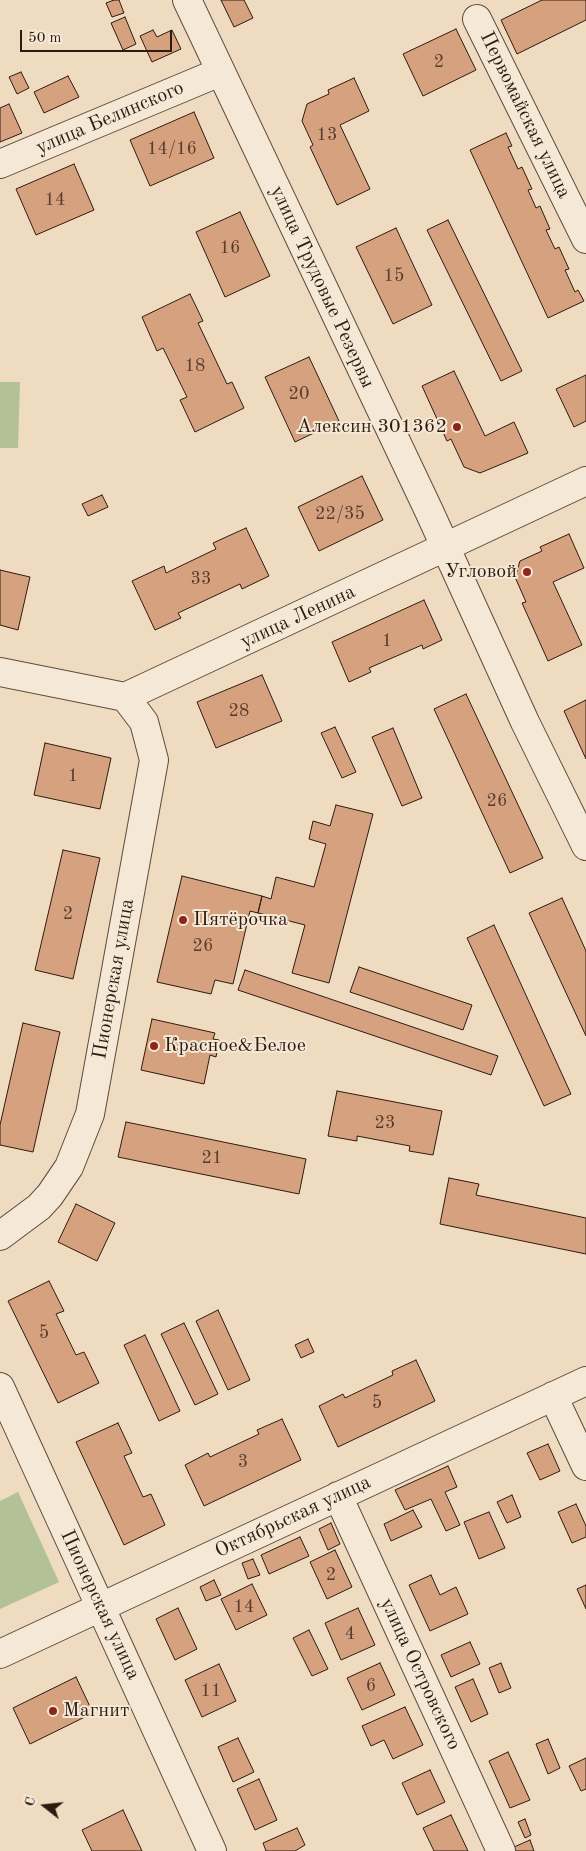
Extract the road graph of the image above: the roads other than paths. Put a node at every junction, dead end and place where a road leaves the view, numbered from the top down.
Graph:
1 (187, 0) edge
2 (477, 19) dead end
3 (220, 72) junction
4 (0, 164) edge
5 (586, 239) edge
6 (586, 481) edge
7 (445, 548) junction
8 (0, 672) edge
9 (125, 697) junction
10 (586, 846) edge
11 (0, 1236) edge
12 (586, 1381) edge
13 (0, 1387) edge
14 (553, 1396) junction
15 (586, 1466) edge
16 (338, 1496) junction
17 (101, 1607) junction
18 (0, 1654) edge
19 (212, 1851) edge
20 (501, 1851) edge

1 - 3 street, улица Трудовые Резервы
2 - 5 street, Первомайская улица
3 - 4 street, улица Белинского
3 - 7 street, улица Трудовые Резервы
6 - 7 street, улица Ленина
7 - 9 street, улица Ленина
7 - 10 street, улица Трудовые Резервы
8 - 9 street
9 - 11 street, Пионерская улица
12 - 14 street, Октябрьская улица
13 - 17 street, Пионерская улица
14 - 15 street
14 - 16 street, Октябрьская улица
16 - 17 street, Октябрьская улица
16 - 20 street, улица Островского
17 - 18 street, Октябрьская улица
17 - 19 street, Пионерская улица

